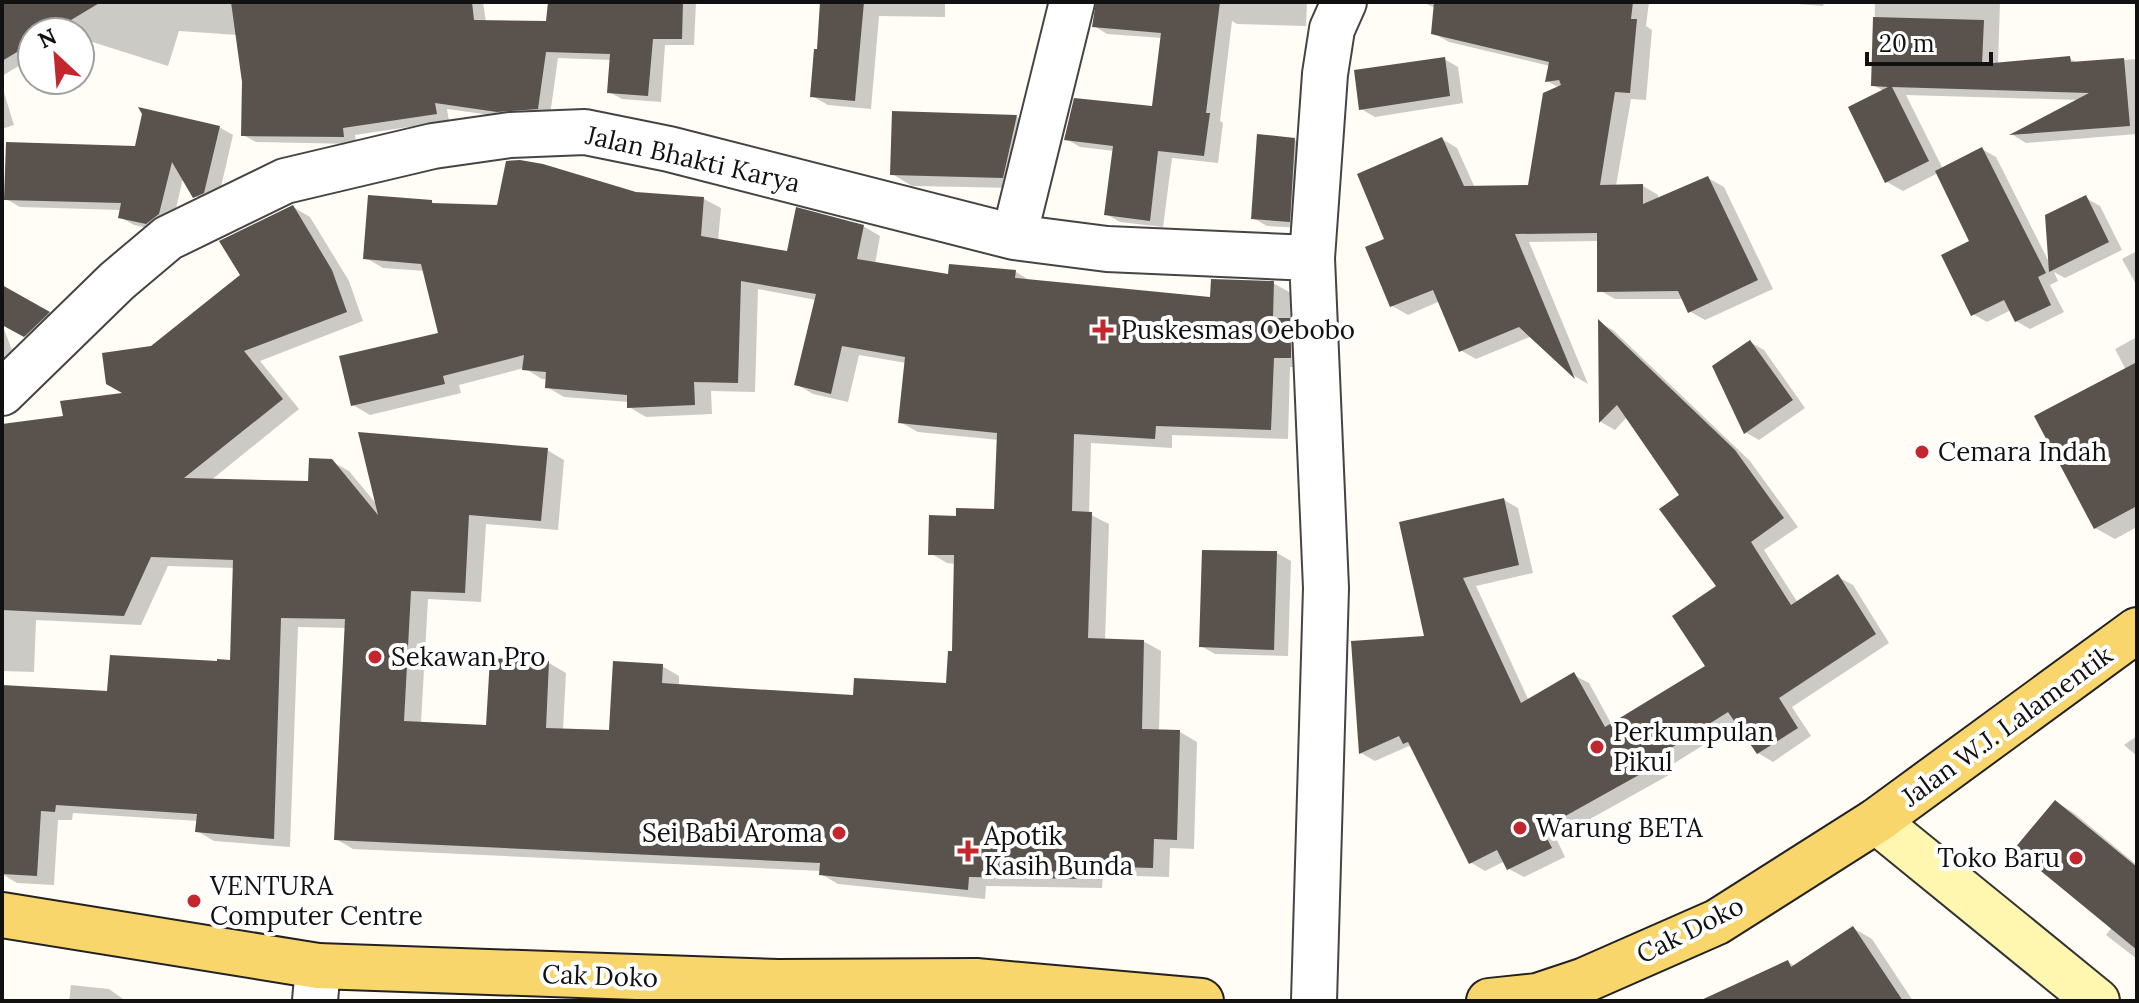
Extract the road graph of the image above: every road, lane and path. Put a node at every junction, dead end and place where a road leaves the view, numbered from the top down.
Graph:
1 (1072, 2) edge
2 (1344, 2) edge
3 (1014, 237) junction
4 (1312, 258) junction
5 (2, 393) edge
6 (2137, 630) edge
7 (1876, 821) junction
8 (2, 915) edge
9 (316, 983) edge
10 (778, 991) edge
11 (990, 991) edge
12 (1201, 1001) edge
13 (1314, 1001) edge
14 (1489, 1001) edge
15 (2097, 1001) edge

1 - 3 street
2 - 4 street
3 - 4 street, Jalan Bhakti Karya
3 - 5 street, Jalan Bhakti Karya
4 - 13 street
6 - 7 main road, Jalan W.J. Lalamentik
7 - 14 main road, Cak Doko
7 - 15 street
8 - 9 main road, Cak Doko
9 - 10 main road, Cak Doko
10 - 11 main road, Cak Doko
11 - 12 main road, Cak Doko

